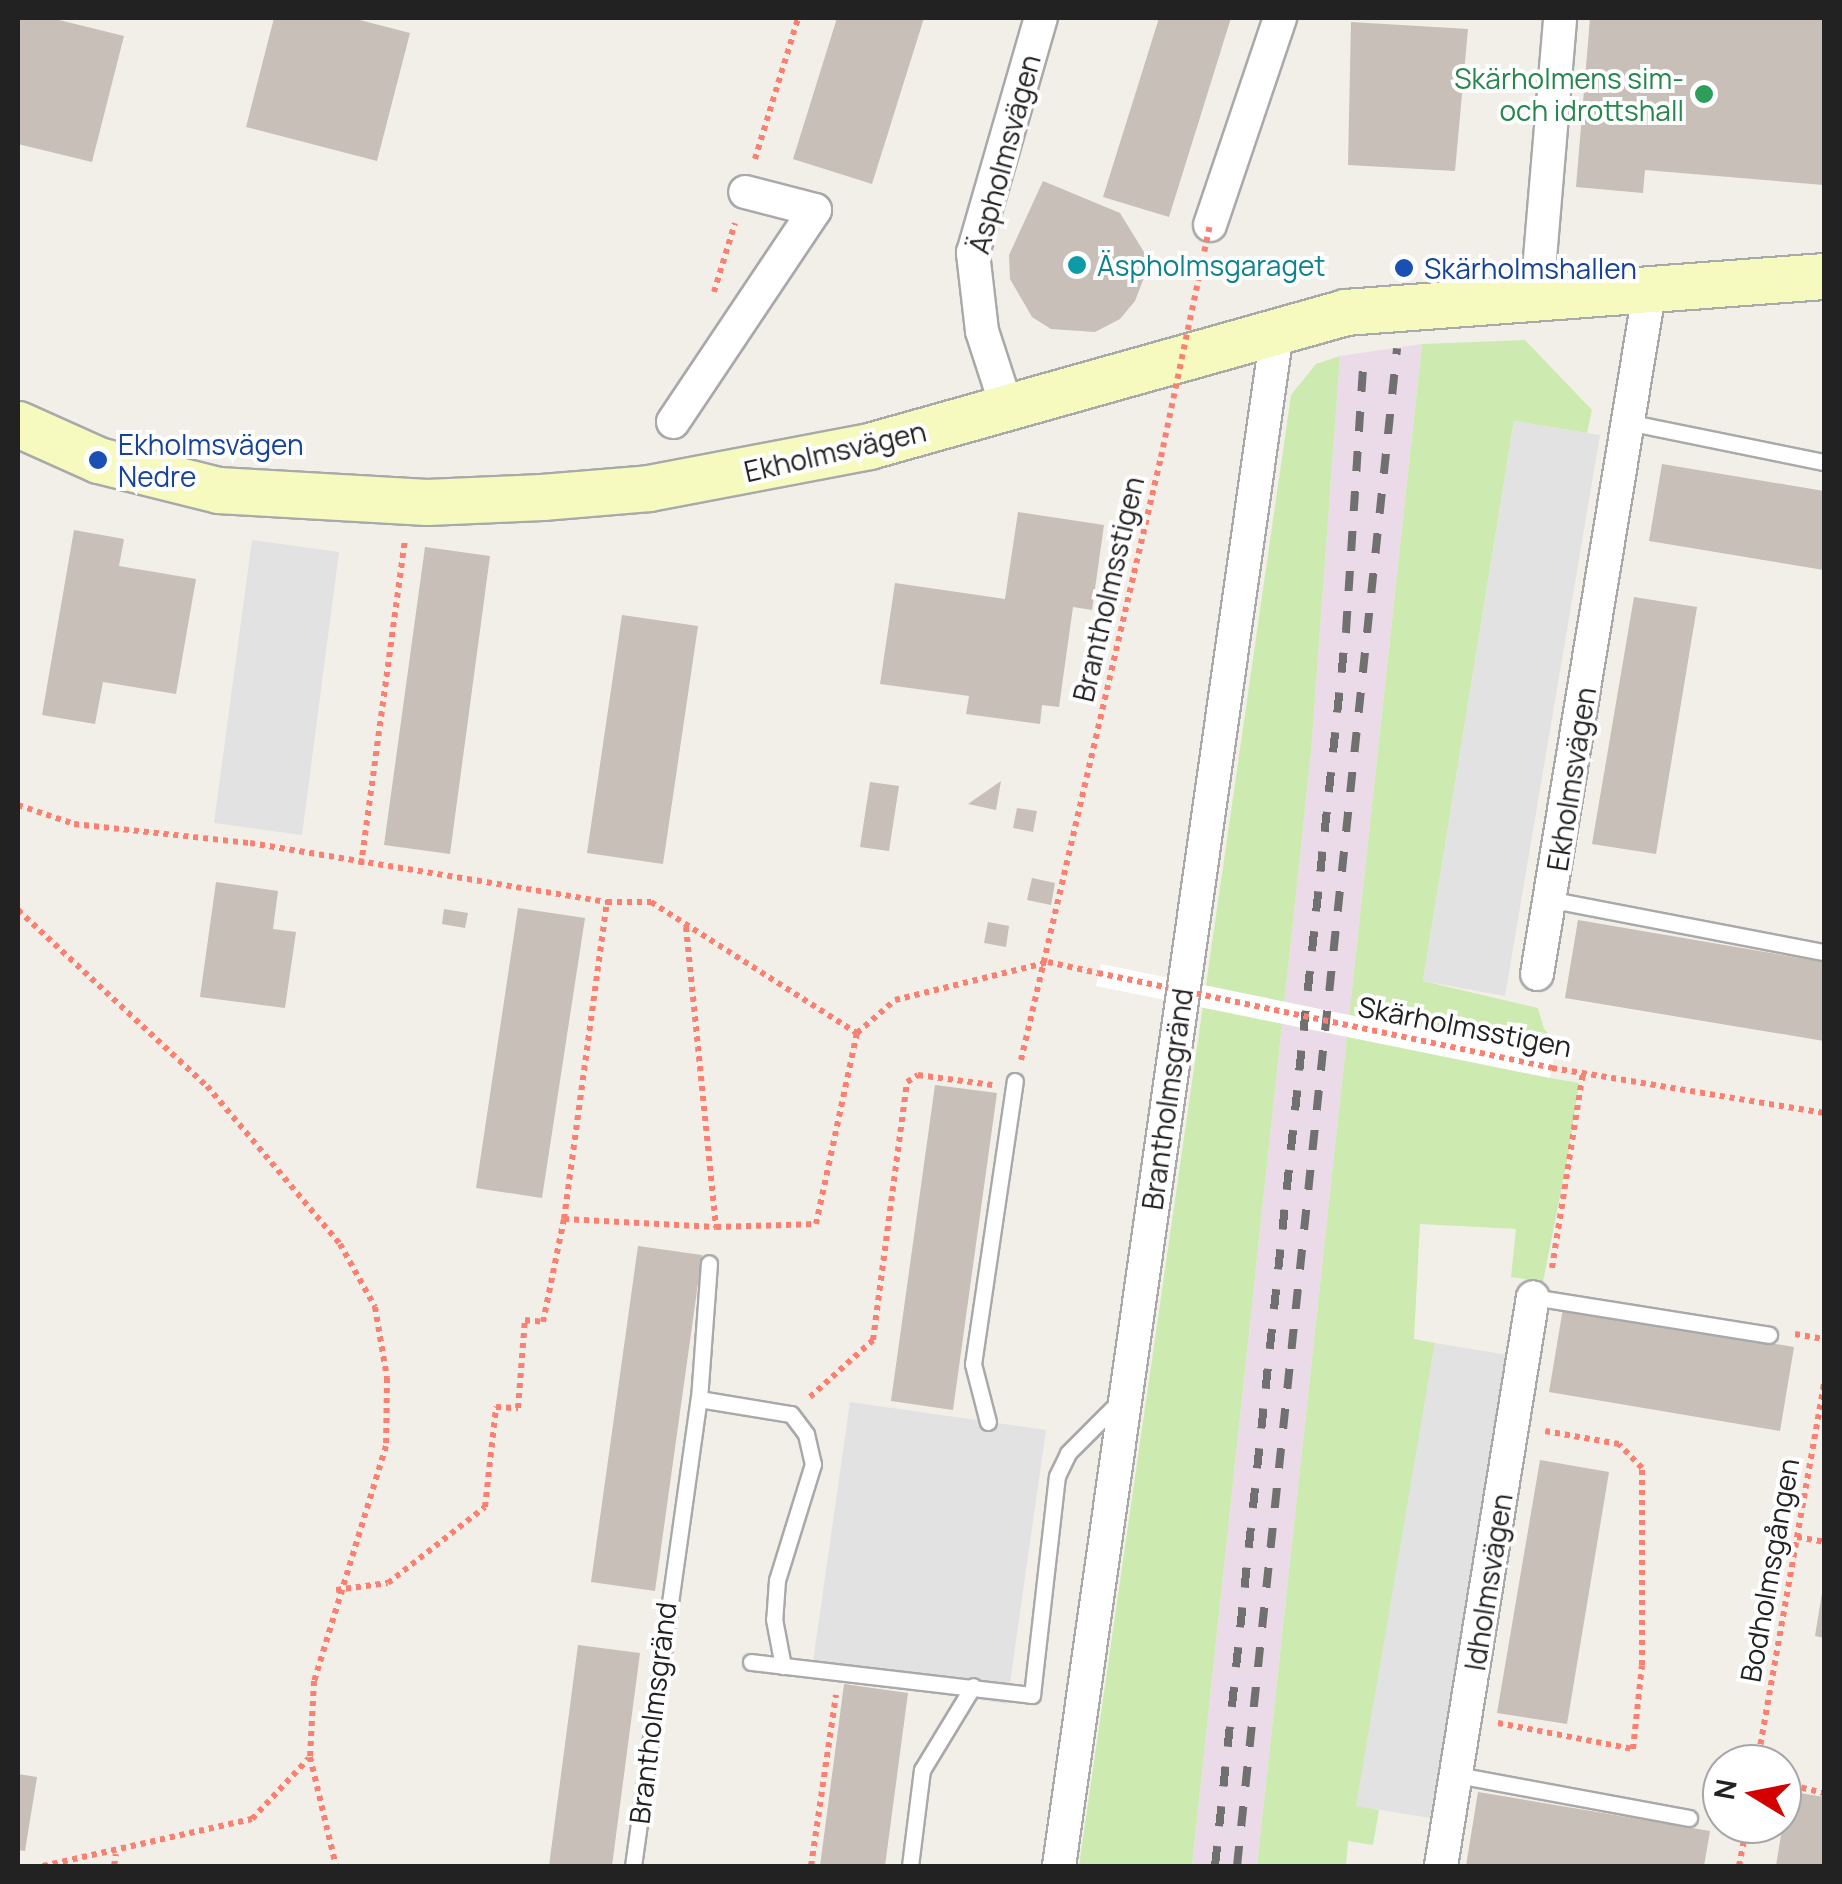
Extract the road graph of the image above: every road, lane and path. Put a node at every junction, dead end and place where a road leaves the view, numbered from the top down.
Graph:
1 (798, 18) edge
2 (1041, 18) edge
3 (1280, 18) edge
4 (1560, 18) edge
5 (745, 192) junction
6 (1210, 225) joint
7 (1824, 276) edge
8 (1650, 287) junction
9 (1537, 294) junction
10 (712, 298) dead end
11 (1276, 332) junction
12 (1007, 408) junction
13 (672, 422) dead end
14 (1627, 422) junction
15 (18, 424) edge
16 (1824, 462) edge
17 (405, 538) dead end
18 (18, 805) edge
19 (362, 864) junction
20 (1553, 900) junction
21 (607, 902) junction
22 (18, 910) edge
23 (686, 925) junction
24 (1824, 952) edge
25 (1048, 962) junction
26 (1537, 974) dead end
27 (856, 1033) junction
28 (1583, 1072) junction
29 (1015, 1082) junction
30 (1824, 1113) edge
31 (564, 1219) junction
32 (716, 1228) junction
33 (709, 1263) joint
34 (1540, 1299) junction
35 (1769, 1335) dead end
36 (1824, 1383) edge
37 (1124, 1397) junction
38 (699, 1399) junction
39 (1823, 1400) edge
40 (792, 1414) junction
41 (988, 1422) dead end
42 (1532, 1430) dead end
43 (1797, 1538) junction
44 (1824, 1542) edge
45 (336, 1590) junction
46 (751, 1662) dead end
47 (783, 1666) junction
48 (973, 1686) junction
49 (836, 1696) dead end
50 (1483, 1720) dead end
51 (1761, 1744) edge
52 (310, 1758) junction
53 (1457, 1775) junction
54 (1689, 1818) dead end
55 (116, 1854) junction
56 (43, 1866) edge
57 (114, 1866) edge
58 (336, 1866) edge
59 (633, 1866) edge
60 (811, 1866) edge
61 (910, 1866) edge
62 (1060, 1866) edge
63 (1442, 1866) edge

1 - 5 path
2 - 12 street, Äspholmsvägen
3 - 6 street
4 - 9 street
5 - 10 path
5 - 13 street
6 - 25 path, Brantholmsstigen, bridge
7 - 8 street, Ekholmsvägen
8 - 9 street, Ekholmsvägen
8 - 14 street, Ekholmsvägen
9 - 11 street, Ekholmsvägen
11 - 12 street, Ekholmsvägen
11 - 37 street, Brantholmsgränd
12 - 15 street, Ekholmsvägen
14 - 16 lane
14 - 20 street, Ekholmsvägen
17 - 19 path
18 - 19 path
19 - 21 path
20 - 24 lane
20 - 26 street, Ekholmsvägen
21 - 23 path
21 - 31 path
22 - 45 path
23 - 27 path
23 - 32 path
25 - 27 path
25 - 28 path, Skärholmsstigen, bridge
25 - 29 path, Brantholmsstigen
27 - 32 path
28 - 30 path, Skärholmsstigen
28 - 34 path
29 - 40 path
29 - 41 lane
31 - 32 path
31 - 45 path
32 - 33 path
33 - 38 lane, Brantholmsgränd
34 - 35 lane
34 - 53 street, Idholmsvägen
36 - 39 path, Bodholmsgången
37 - 48 lane
37 - 62 street, Brantholmsgränd
38 - 40 lane
38 - 59 lane, Brantholmsgränd
39 - 43 path, Bodholmsgången
40 - 47 lane
42 - 50 path
43 - 44 path
43 - 51 path, Bodholmsgången
45 - 52 path
46 - 47 lane
47 - 48 lane
48 - 61 lane
49 - 60 path
52 - 55 path
52 - 58 path
53 - 54 lane
53 - 63 street, Idholmsvägen
55 - 56 path
55 - 57 path

